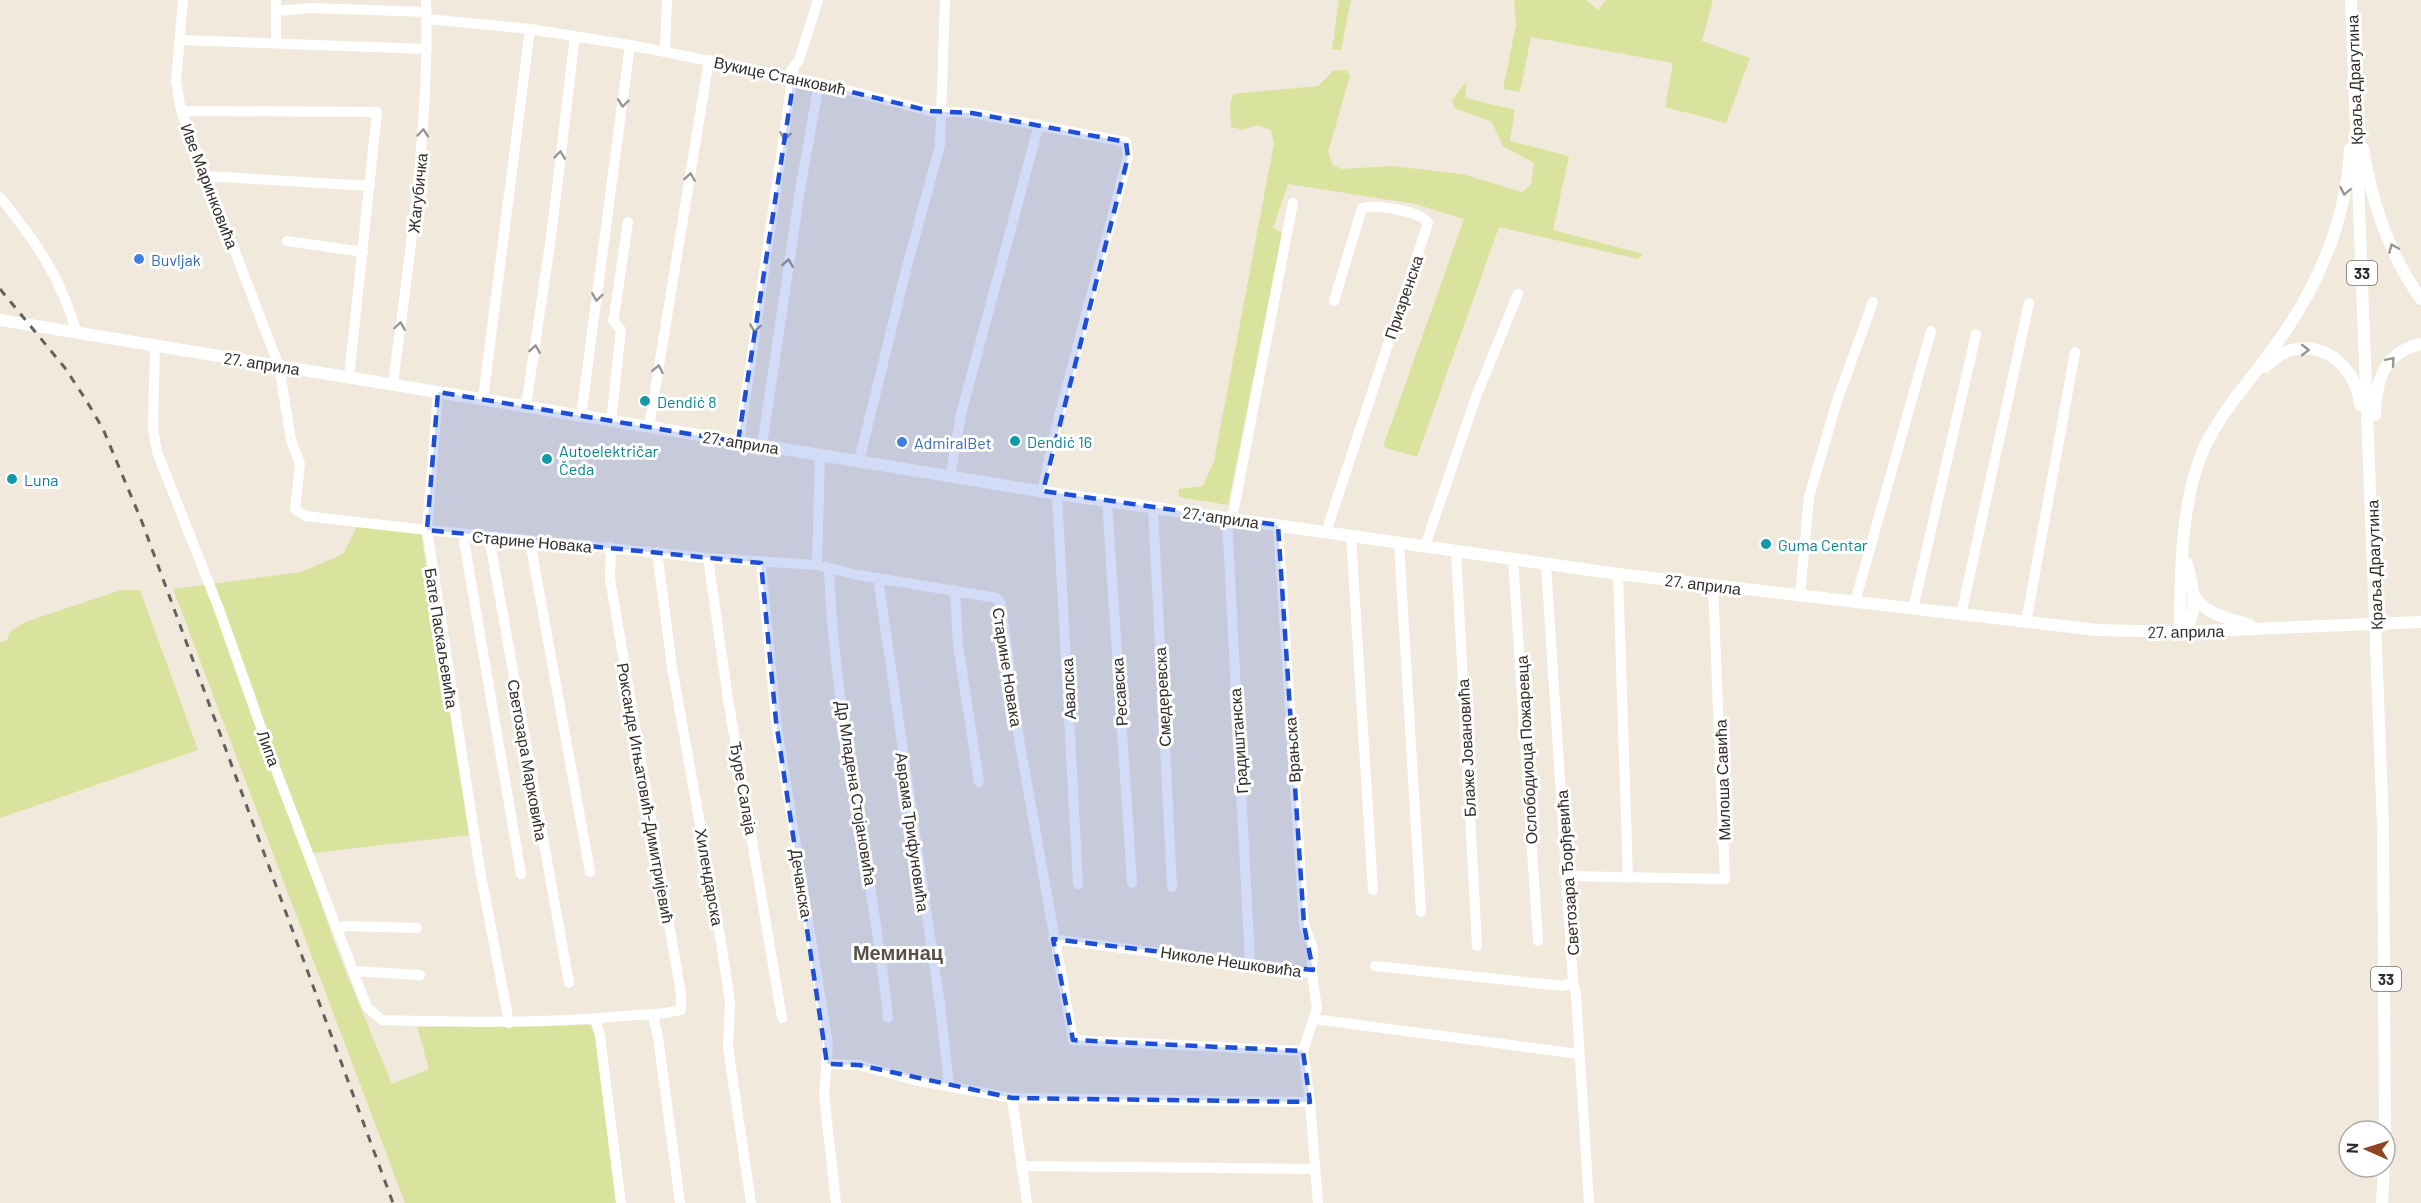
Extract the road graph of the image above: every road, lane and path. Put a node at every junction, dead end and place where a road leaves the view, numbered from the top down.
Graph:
1 (183, 0) edge
2 (426, 0) edge
3 (667, 0) edge
4 (818, 0) edge
5 (945, 0) edge
6 (2351, 0) edge
7 (277, 6) edge
8 (426, 16) junction
9 (530, 29) junction
10 (575, 36) junction
11 (180, 40) junction
12 (276, 44) junction
13 (630, 45) junction
14 (427, 49) junction
15 (665, 51) junction
16 (709, 60) junction
17 (796, 68) junction
18 (815, 82) junction
19 (181, 111) junction
20 (942, 112) junction
21 (2355, 112) junction
22 (1039, 124) junction
23 (206, 176) junction
24 (370, 186) junction
25 (0, 197) edge
26 (1293, 203) dead end
27 (628, 222) dead end
28 (287, 241) dead end
29 (363, 252) junction
30 (1518, 294) dead end
31 (2421, 299) edge
32 (1334, 301) dead end
33 (1873, 302) dead end
34 (2029, 303) dead end
35 (0, 320) edge
36 (1931, 331) dead end
37 (77, 333) junction
38 (1976, 334) dead end
39 (2421, 344) edge
40 (155, 345) junction
41 (2075, 352) dead end
42 (279, 366) junction
43 (2254, 374) junction
44 (349, 377) junction
45 (393, 384) junction
46 (438, 392) junction
47 (483, 399) junction
48 (526, 406) junction
49 (581, 416) junction
50 (611, 421) junction
51 (649, 427) junction
52 (2369, 433) junction
53 (739, 442) junction
54 (762, 446) junction
55 (820, 455) junction
56 (858, 462) junction
57 (950, 477) junction
58 (1042, 491) junction
59 (1057, 494) junction
60 (1107, 501) junction
61 (1154, 508) junction
62 (1230, 518) junction
63 (1278, 525) junction
64 (427, 530) junction
65 (1326, 532) junction
66 (463, 535) junction
67 (1351, 536) junction
68 (489, 537) junction
69 (530, 541) junction
70 (1399, 543) junction
71 (1425, 546) junction
72 (611, 547) junction
73 (1455, 551) junction
74 (657, 552) junction
75 (2184, 554) junction
76 (708, 558) junction
77 (1513, 559) junction
78 (761, 563) junction
79 (1546, 564) junction
80 (817, 565) junction
81 (829, 568) junction
82 (1618, 574) junction
83 (878, 578) junction
84 (1713, 585) junction
85 (955, 590) junction
86 (2193, 594) junction
87 (1800, 596) junction
88 (1855, 602) junction
89 (1913, 609) junction
90 (1961, 615) junction
91 (2421, 622) edge
92 (2026, 623) junction
93 (2261, 628) junction
94 (2182, 632) junction
95 (979, 782) dead end
96 (590, 872) dead end
97 (521, 874) dead end
98 (1568, 876) junction
99 (1628, 878) junction
100 (1132, 883) dead end
101 (1078, 884) dead end
102 (1172, 887) dead end
103 (1373, 890) dead end
104 (1421, 912) dead end
105 (338, 928) junction
106 (417, 928) dead end
107 (1053, 939) junction
108 (1538, 941) dead end
109 (1477, 946) dead end
110 (1250, 963) junction
111 (1375, 966) dead end
112 (354, 971) junction
113 (1312, 973) junction
114 (420, 975) dead end
115 (1573, 982) junction
116 (569, 983) dead end
117 (653, 1016) junction
118 (595, 1018) junction
119 (782, 1018) dead end
120 (888, 1018) dead end
121 (1314, 1019) junction
122 (509, 1023) junction
123 (1303, 1051) junction
124 (1579, 1054) junction
125 (827, 1064) junction
126 (949, 1086) junction
127 (1012, 1098) junction
128 (1310, 1102) junction
129 (2385, 1119) edge
130 (1022, 1166) junction
131 (1315, 1169) junction
132 (2383, 1179) edge
133 (621, 1203) edge
134 (680, 1203) edge
135 (751, 1203) edge
136 (836, 1203) edge
137 (1027, 1203) edge
138 (1318, 1203) edge
139 (1589, 1203) edge
140 (2382, 1203) edge

1 - 11 street, Иве Маринковића
2 - 8 street, Жагубичка
3 - 15 street
4 - 17 street
5 - 20 street
6 - 21 main road, Краља Драгутина / 33
7 - 8 street, Вукице Станковић
7 - 12 street
8 - 9 street, Вукице Станковић
8 - 14 street, Жагубичка
9 - 10 street, Вукице Станковић
9 - 47 street
10 - 13 street, Вукице Станковић
48 -> 10 street
11 - 12 street
11 - 19 street, Иве Маринковића
12 - 14 street
13 - 15 street, Вукице Станковић
13 -> 49 street
45 -> 14 street, Жагубичка
15 - 16 street, Вукице Станковић
16 - 17 street, Вукице Станковић
51 -> 16 street
17 - 18 street
17 - 18 street, Вукице Станковић
17 -> 53 street
18 - 20 street, Вукице Станковић
54 -> 18 street
19 - 23 street, Иве Маринковића
19 - 24 street
20 - 22 street, Вукице Станковић
20 - 56 street
31 -> 21 main road
21 -> 43 main road
21 - 52 main road, Краља Драгутина / 33
22 - 57 street
22 - 58 street, Вукице Станковић
23 - 24 street
23 - 42 street, Иве Маринковића
24 - 29 street
25 - 37 street
26 - 62 street, Градиштанска
27 - 50 street
28 - 29 street
29 - 44 street
30 - 71 street
32 - 65 street, Призренска
33 - 87 street
34 - 90 street
35 - 37 main road, 27. априла
36 - 88 street
37 - 40 main road, 27. априла
38 - 89 street
52 -> 39 main road
40 - 42 main road, 27. априла
40 - 105 street, Липа
41 - 92 street
42 - 44 main road, 27. априла
42 - 64 street
43 -> 52 main road
43 - 75 main road
44 - 45 main road, 27. априла
45 - 46 main road, 27. априла
46 - 47 main road, 27. априла
46 - 64 street, Бате Паскаљевића
47 - 48 main road, 27. априла
48 - 49 main road, 27. априла
49 - 50 main road, 27. априла
50 - 51 main road, 27. априла
51 - 53 main road, 27. априла
52 - 129 main road, Краља Драгутина / 33
53 - 54 main road, 27. априла
54 - 55 main road, 27. априла
55 - 56 main road, 27. априла
55 - 80 street
56 - 57 main road, 27. априла
57 - 58 main road, 27. априла
58 - 59 main road, 27. априла
59 - 60 main road, 27. априла
59 - 101 street, Авалска
60 - 61 main road, 27. априла
60 - 100 street, Ресавска
61 - 62 main road, 27. априла
61 - 102 street, Смедеревска
62 - 63 main road, 27. априла
62 - 110 street, Градиштанска
63 - 65 main road, 27. априла
63 - 113 street, Врањска
64 - 66 street, Старине Новака
64 - 122 street, Бате Паскаљевића
65 - 67 main road, 27. априла
66 - 68 street, Старине Новака
66 - 97 street
67 - 70 main road, 27. априла
67 - 103 street
68 - 69 street, Старине Новака
68 - 116 street, Светозара Марковића
69 - 72 street, Старине Новака
69 - 96 street
70 - 71 main road, 27. априла
70 - 104 street
71 - 73 main road, 27. априла
72 - 74 street, Старине Новака
72 - 117 street, Роксанде Игњатовић-Димитријевић
73 - 77 main road, 27. априла
73 - 109 street, Блаже Јовановића
74 - 76 street, Старине Новака
74 - 135 street, Хилендарска
75 - 86 main road
75 - 94 main road
76 - 78 street, Старине Новака
76 - 119 street, Ђуре Салаја
77 - 79 main road, 27. априла
77 - 108 street, Ослободиоца Пожаревца
78 - 80 street, Старине Новака
78 - 125 street, Дечанска
79 - 82 main road, 27. априла
79 - 98 street, Светозара Ђорђевића
80 - 81 street, Старине Новака
81 - 83 street, Старине Новака
81 - 120 street, Др Младена Стојановића
82 - 84 main road, 27. априла
82 - 99 street
83 - 85 street, Старине Новака
83 - 126 street, Аврама Трифуновића
84 - 87 main road, 27. априла
84 - 99 street, Милоша Савића
85 - 95 street
85 - 107 street, Старине Новака
86 - 93 main road
86 - 94 main road
87 - 88 main road, 27. априла
88 - 89 main road, 27. априла
89 - 90 main road, 27. априла
90 - 92 main road, 27. априла
91 - 93 main road, 27. априла
92 - 94 main road, 27. априла
93 - 94 main road, 27. априла
98 - 99 street
98 - 115 street, Светозара Ђорђевића
105 - 106 street
105 - 112 street, Липа
107 - 110 street, Николе Нешковића
107 - 123 street, Старине Новака
110 - 113 street, Николе Нешковића
111 - 115 street
112 - 114 street
112 - 122 street, Липа
113 - 121 street, Николе Нешковића
115 - 124 street, Светозара Ђорђевића
117 - 118 street, Липа
117 - 134 street
118 - 122 street, Липа
118 - 133 street
121 - 123 street, Николе Нешковића
121 - 124 street
123 - 128 street, Николе Нешковића
124 - 139 street, Светозара Ђорђевића
125 - 126 street
125 - 136 street, Дечанска
126 - 127 street
127 - 128 street
127 - 130 street
128 - 131 street, Николе Нешковића
130 - 131 street
130 - 137 street
131 - 138 street, Николе Нешковића
132 - 140 main road

